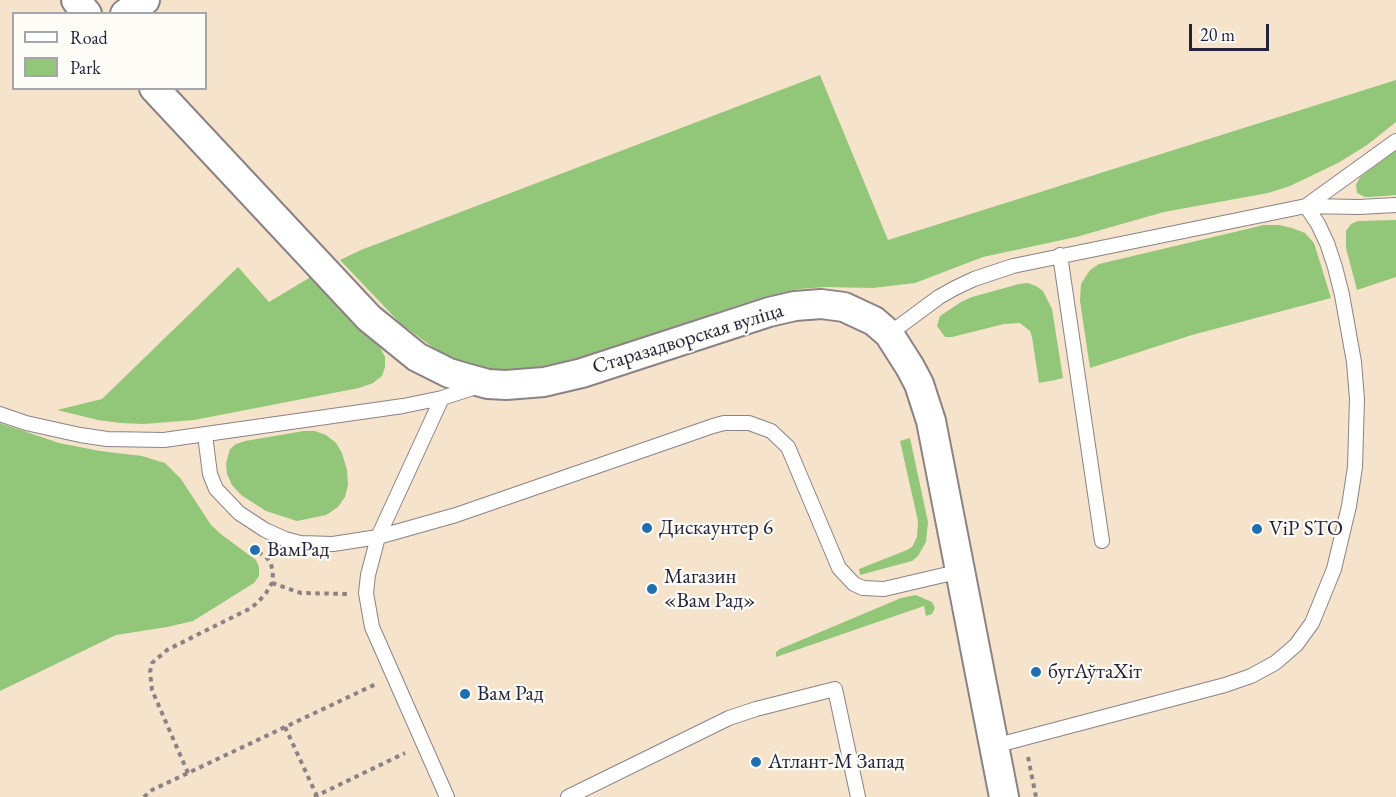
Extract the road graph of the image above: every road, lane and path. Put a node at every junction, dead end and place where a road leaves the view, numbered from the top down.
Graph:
1 (76, 0) edge
2 (145, 0) edge
3 (85, 12) edge
4 (127, 12) edge
5 (156, 90) edge
6 (1396, 141) edge
7 (1396, 205) edge
8 (1305, 206) junction
9 (1060, 255) junction
10 (889, 334) junction
11 (488, 384) junction
12 (442, 398) junction
13 (0, 414) edge
14 (206, 435) junction
15 (378, 537) junction
16 (1102, 541) dead end
17 (255, 550) dead end
18 (961, 571) junction
19 (272, 583) junction
20 (366, 593) junction
21 (393, 676) junction
22 (285, 728) junction
23 (1024, 739) junction
24 (423, 744) junction
25 (994, 746) junction
26 (188, 773) junction
27 (144, 797) edge
28 (316, 797) edge
29 (447, 797) edge
30 (568, 797) edge
31 (858, 797) edge
32 (1004, 797) edge
33 (1036, 797) edge

1 - 3 street
2 - 4 street
5 - 11 street, Старазадворская вуліца
6 - 8 lane
7 - 8 lane
8 - 9 lane
8 - 23 lane
9 - 10 lane
9 - 16 lane
10 - 11 street, Старазадворская вуліца
10 - 18 street, Старазадворская вуліца
11 - 12 lane
12 - 14 lane
12 - 15 lane
13 - 14 lane
14 - 15 lane
15 - 18 lane
15 - 20 lane
17 - 19 path
18 - 25 street, Старазадворская вуліца
19 - 20 path
19 - 26 path
20 - 21 lane
21 - 22 path
21 - 24 lane
22 - 26 path
22 - 28 path
23 - 25 lane
23 - 33 path
24 - 28 path
24 - 29 lane
25 - 32 street, Старазадворская вуліца
26 - 27 path
30 - 31 lane

